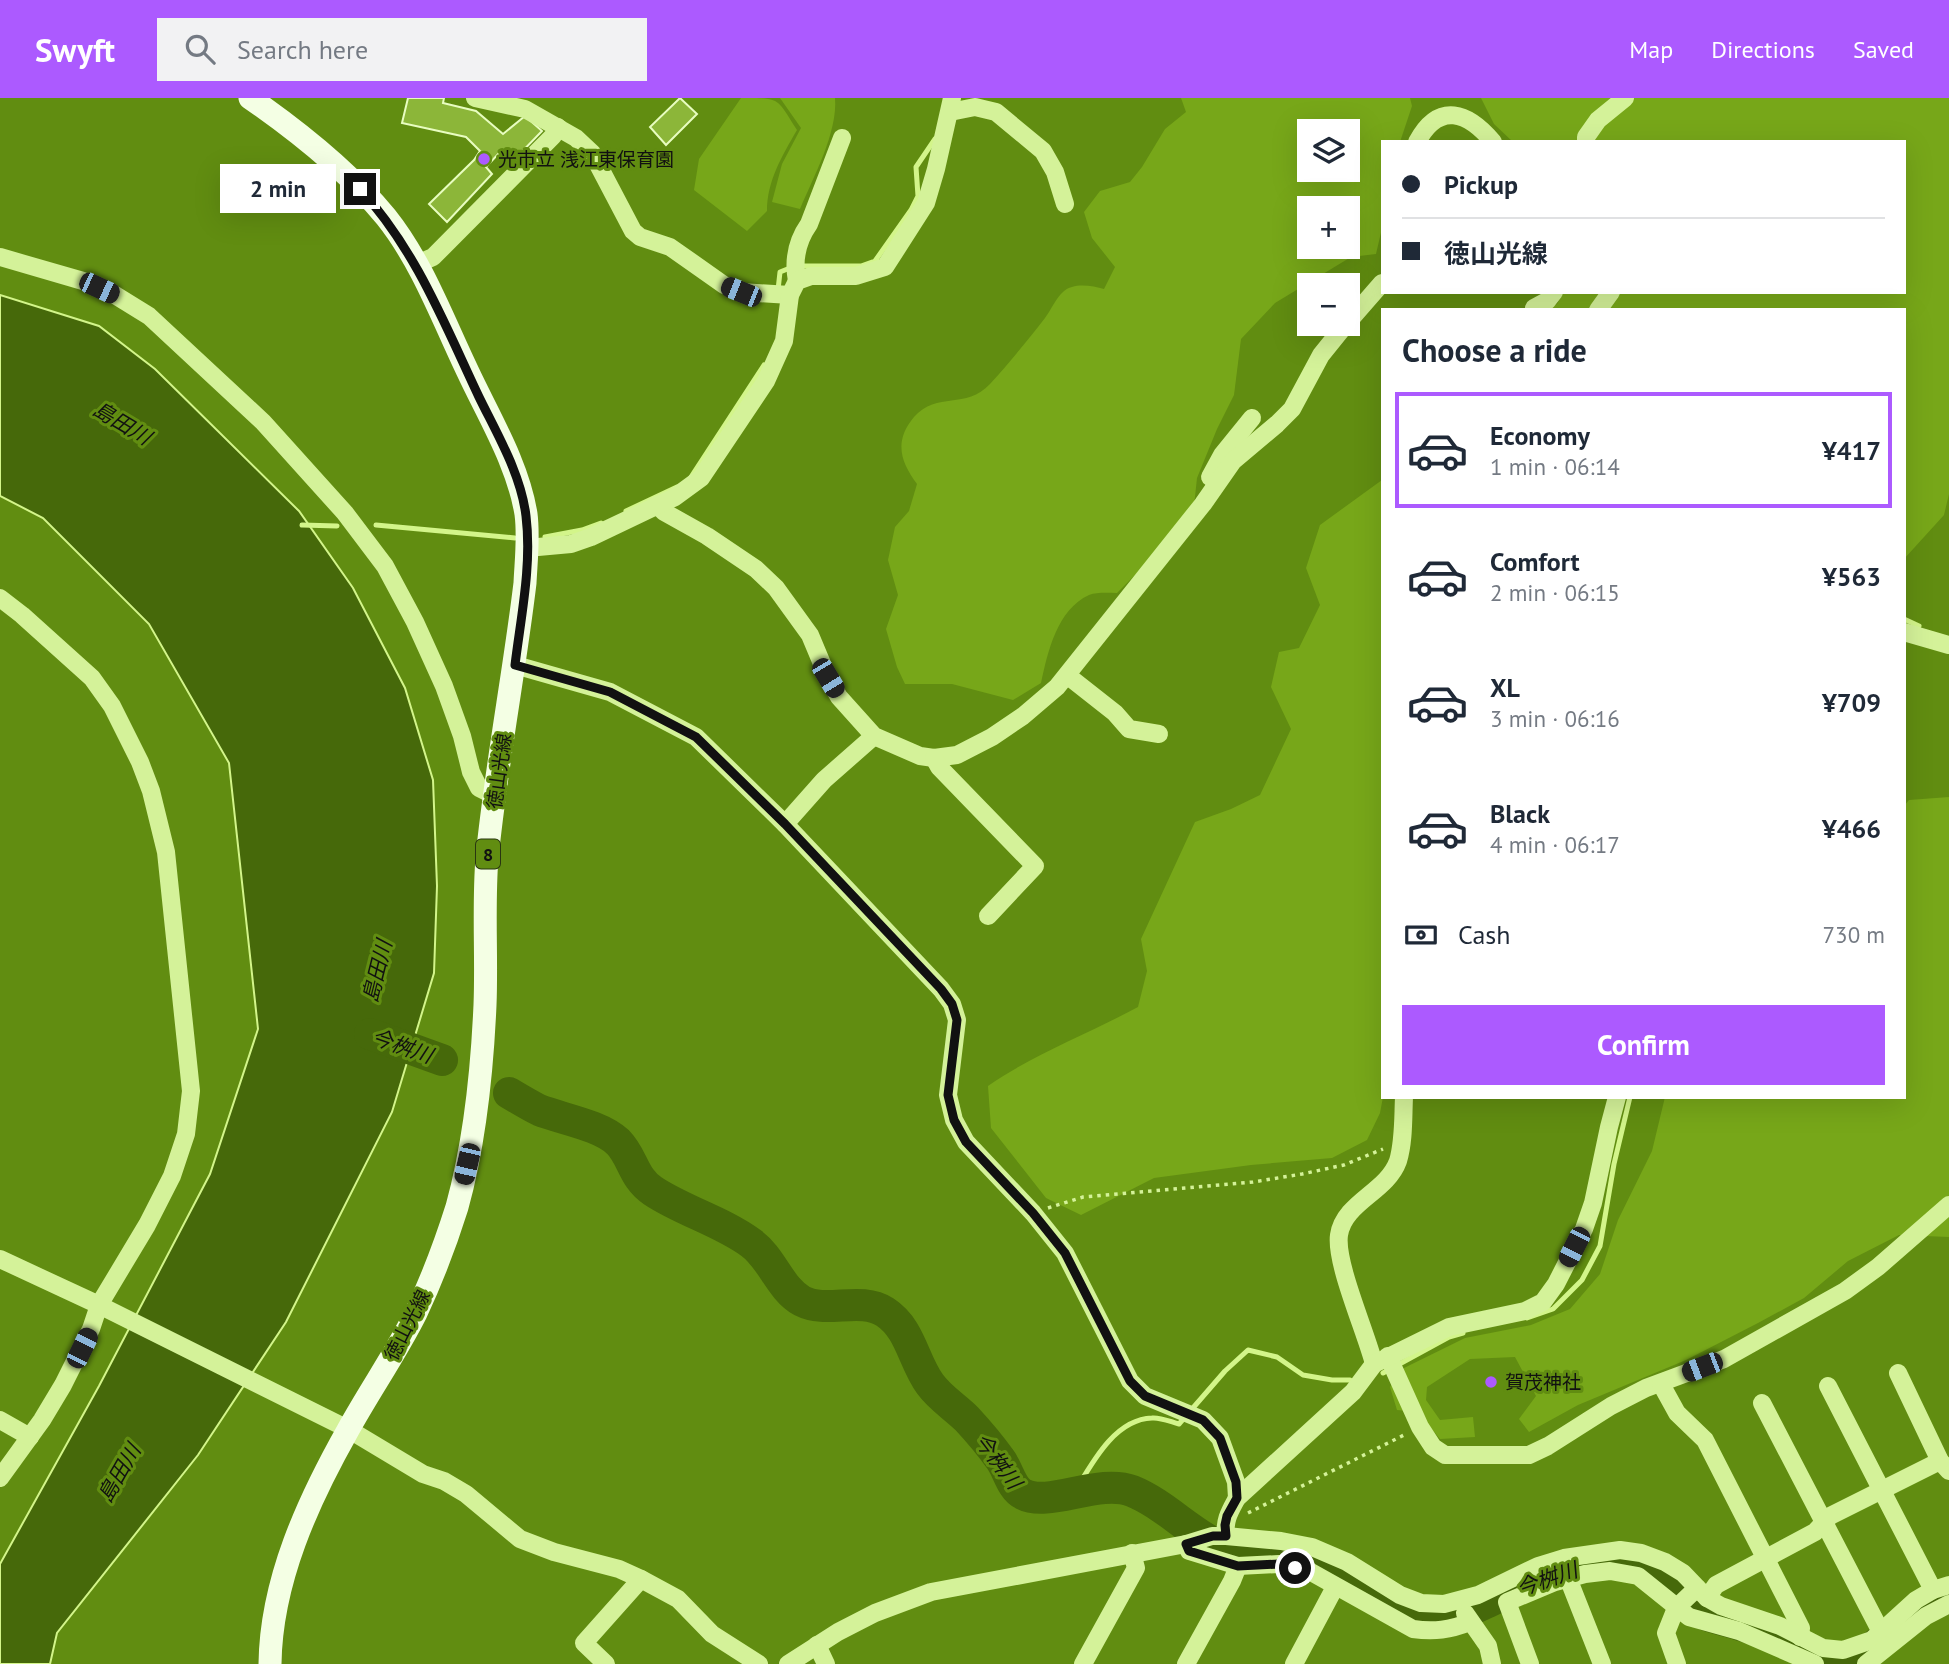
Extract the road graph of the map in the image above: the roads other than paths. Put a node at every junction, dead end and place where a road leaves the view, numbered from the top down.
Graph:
1 (475, 98) edge
2 (1625, 98) edge
3 (265, 102) edge
4 (951, 105) edge
5 (558, 127) junction
6 (842, 138) dead end
7 (1418, 140) edge
8 (1491, 140) edge
9 (1586, 140) edge
10 (1065, 204) dead end
11 (0, 257) edge
12 (417, 264) junction
13 (1381, 285) edge
14 (793, 288) junction
15 (1552, 294) edge
16 (1534, 308) dead end
17 (1360, 309) edge
18 (1336, 336) edge
19 (1252, 418) dead end
20 (1203, 504) junction
21 (657, 505) junction
22 (527, 548) junction
23 (0, 598) edge
24 (1906, 633) edge
25 (1949, 645) edge
26 (515, 665) junction
27 (1068, 676) junction
28 (1159, 734) dead end
29 (874, 736) junction
30 (934, 758) junction
31 (495, 796) junction
32 (785, 824) junction
33 (988, 916) dead end
34 (1404, 1099) edge
35 (1616, 1099) edge
36 (1949, 1205) edge
37 (0, 1259) edge
38 (107, 1309) junction
39 (1381, 1360) junction
40 (1898, 1373) dead end
41 (1661, 1384) junction
42 (1828, 1386) dead end
43 (1762, 1403) dead end
44 (0, 1420) edge
45 (340, 1425) junction
46 (30, 1437) junction
47 (1945, 1466) edge
48 (0, 1478) edge
49 (1883, 1490) junction
50 (1237, 1498) junction
51 (1823, 1524) junction
52 (1226, 1530) junction
53 (1186, 1544) junction
54 (1132, 1553) junction
55 (1766, 1557) junction
56 (1238, 1566) junction
57 (1568, 1578) junction
58 (641, 1579) junction
59 (1335, 1587) junction
60 (1941, 1588) edge
61 (1702, 1593) junction
62 (1460, 1600) junction
63 (1949, 1604) edge
64 (1676, 1608) junction
65 (1470, 1622) junction
66 (1881, 1632) junction
67 (1519, 1633) junction
68 (1800, 1637) junction
69 (817, 1645) junction
70 (1488, 1646) junction
71 (1855, 1656) edge
72 (270, 1664) edge
73 (606, 1664) edge
74 (759, 1664) edge
75 (788, 1664) edge
76 (827, 1664) edge
77 (1083, 1664) edge
78 (1186, 1664) edge
79 (1294, 1664) edge
80 (1492, 1664) edge
81 (1530, 1664) edge
82 (1602, 1664) edge
83 (1677, 1664) edge
84 (1815, 1664) edge
85 (1866, 1664) edge

1 - 5 street
2 - 9 street
3 - 12 main road, 徳山光線 / 8
4 - 10 street
4 - 14 street
5 - 12 street
5 - 14 street
6 - 14 street
7 - 8 street
11 - 31 street
12 - 22 main road, 徳山光線 / 8
13 - 17 street
14 - 21 street
15 - 16 street
18 - 20 street
19 - 20 street
20 - 27 street
21 - 22 street
21 - 29 street
22 - 26 main road, 徳山光線 / 8
23 - 38 street
24 - 25 street
26 - 31 main road, 徳山光線 / 8
26 - 32 street
27 - 28 street
27 - 30 street
29 - 30 street
29 - 32 street
30 - 33 street
31 - 45 main road, 徳山光線 / 8
32 - 50 street
34 - 39 street
35 - 39 street
36 - 41 street
37 - 38 street
38 - 45 street
38 - 46 street
39 - 41 street
39 - 50 street
40 - 47 street
41 - 55 street
42 - 49 street
43 - 51 street
44 - 46 street
45 - 58 street
45 - 72 main road, 徳山光線 / 8
46 - 48 street
47 - 49 street
49 - 51 street
49 - 60 street
50 - 52 street
51 - 55 street
51 - 66 street
52 - 53 street
52 - 62 street
53 - 54 street
53 - 56 street
54 - 69 street
54 - 77 street
55 - 61 street
55 - 68 street
56 - 59 street
56 - 78 street
57 - 64 street
57 - 67 street
57 - 82 street
58 - 73 street
58 - 74 street
59 - 65 street
59 - 79 street
60 - 66 street
61 - 62 street
61 - 64 street
61 - 68 street
62 - 65 street
63 - 85 street
64 - 83 street
64 - 84 street
65 - 70 street
66 - 71 street
67 - 70 street
67 - 81 street
68 - 71 street
69 - 75 street
69 - 76 street
70 - 80 street

